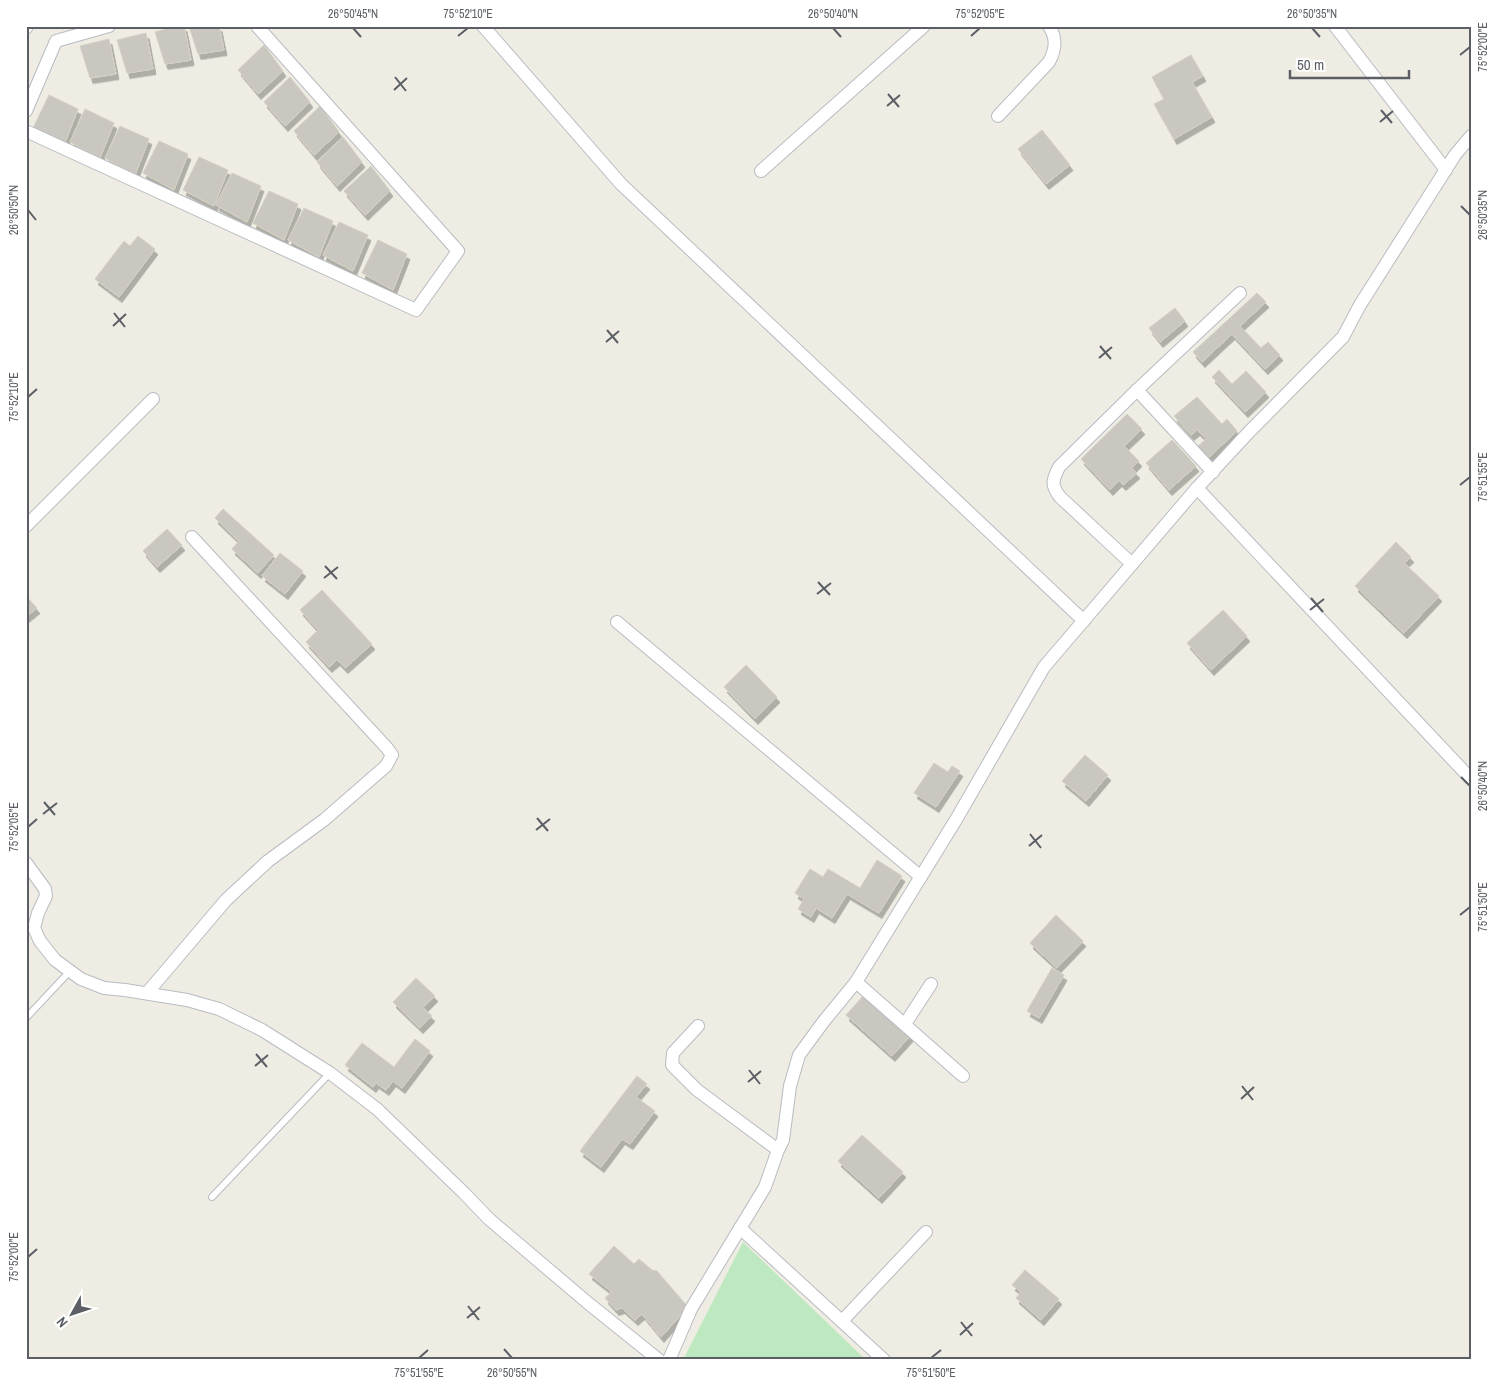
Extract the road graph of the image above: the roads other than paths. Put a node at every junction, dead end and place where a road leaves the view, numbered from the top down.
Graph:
1 (109, 26) edge
2 (257, 26) edge
3 (483, 26) edge
4 (1050, 26) edge
5 (1335, 26) edge
6 (921, 27) edge
7 (26, 111) edge
8 (998, 116) dead end
9 (26, 131) edge
10 (1471, 136) edge
11 (1446, 170) junction
12 (760, 171) dead end
13 (1240, 293) dead end
14 (1137, 390) junction
15 (153, 399) dead end
16 (1213, 472) junction
17 (1197, 488) junction
18 (26, 526) edge
19 (192, 537) dead end
20 (1132, 564) junction
21 (1084, 621) junction
22 (617, 622) dead end
23 (1471, 779) edge
24 (26, 863) edge
25 (921, 877) junction
26 (70, 971) junction
27 (856, 982) junction
28 (931, 984) dead end
29 (147, 993) junction
30 (26, 1018) edge
31 (905, 1024) junction
32 (698, 1026) dead end
33 (330, 1073) junction
34 (963, 1076) dead end
35 (778, 1150) junction
36 (212, 1198) dead end
37 (740, 1228) junction
38 (926, 1232) dead end
39 (842, 1321) junction
40 (659, 1360) edge
41 (669, 1360) edge
42 (884, 1360) edge

1 - 7 street
2 - 9 street
3 - 21 street
4 - 8 street
5 - 11 street
6 - 12 street
10 - 11 street
11 - 16 street
13 - 14 street
14 - 16 street
14 - 20 street
15 - 18 street
16 - 17 street
17 - 20 street
17 - 23 street
19 - 29 street
20 - 21 street
21 - 25 street
22 - 25 street
24 - 26 street
25 - 27 street
26 - 29 street
26 - 30 lane
27 - 31 street
27 - 35 street
28 - 31 street
29 - 33 street
31 - 34 street
32 - 35 street
33 - 36 lane
33 - 40 street
35 - 37 street
37 - 39 street
37 - 41 street
38 - 39 street
39 - 42 street

